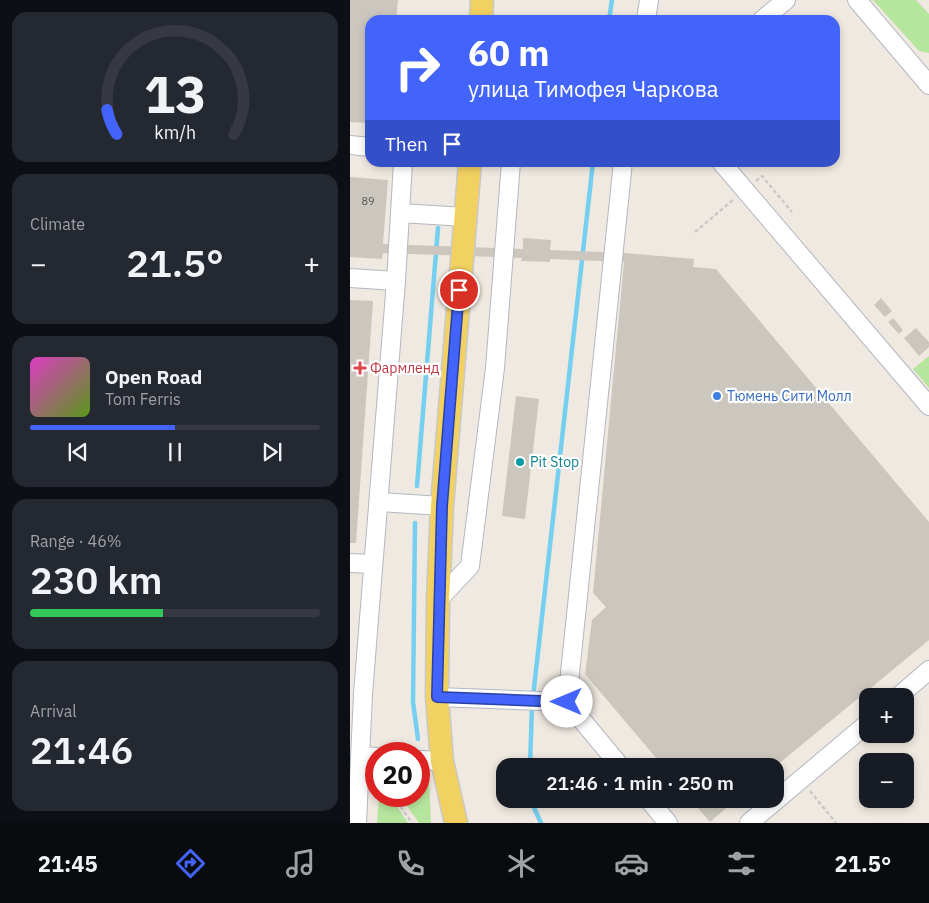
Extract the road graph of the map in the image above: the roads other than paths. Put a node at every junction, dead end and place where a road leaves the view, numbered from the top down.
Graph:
1 (482, 0) edge
2 (649, 0) edge
3 (786, 0) edge
4 (857, 0) edge
5 (481, 15) edge
6 (647, 15) edge
7 (768, 15) edge
8 (926, 76) edge
9 (350, 146) edge
10 (365, 147) edge
11 (403, 167) edge
12 (470, 167) edge
13 (511, 167) edge
14 (622, 167) edge
15 (725, 167) edge
16 (400, 213) junction
17 (465, 217) junction
18 (350, 278) edge
19 (396, 281) junction
20 (929, 406) edge
21 (379, 502) junction
22 (442, 506) junction
23 (350, 563) edge
24 (372, 564) junction
25 (438, 600) junction
26 (929, 670) edge
27 (908, 688) edge
28 (356, 693) edge
29 (437, 697) junction
30 (567, 702) junction
31 (859, 731) edge
32 (366, 742) edge
33 (613, 758) edge
34 (430, 760) edge
35 (442, 761) junction
36 (365, 778) edge
37 (656, 808) edge
38 (357, 823) edge
39 (456, 823) edge
40 (668, 823) edge
41 (749, 823) edge

1 - 5 main road
2 - 6 lane
3 - 7 lane
4 - 8 lane
9 - 10 lane
11 - 16 lane
12 - 17 main road
13 - 25 lane
14 - 30 lane
15 - 20 lane
16 - 17 lane
16 - 19 lane
17 - 22 main road
18 - 19 lane
19 - 21 lane
21 - 22 lane
21 - 24 lane
22 - 25 main road
23 - 24 lane
24 - 28 lane
25 - 29 main road
26 - 27 lane
28 - 32 lane
29 - 30 lane
29 - 35 main road
30 - 33 lane
31 - 41 lane
34 - 35 lane
35 - 39 main road
36 - 38 lane
37 - 40 lane

